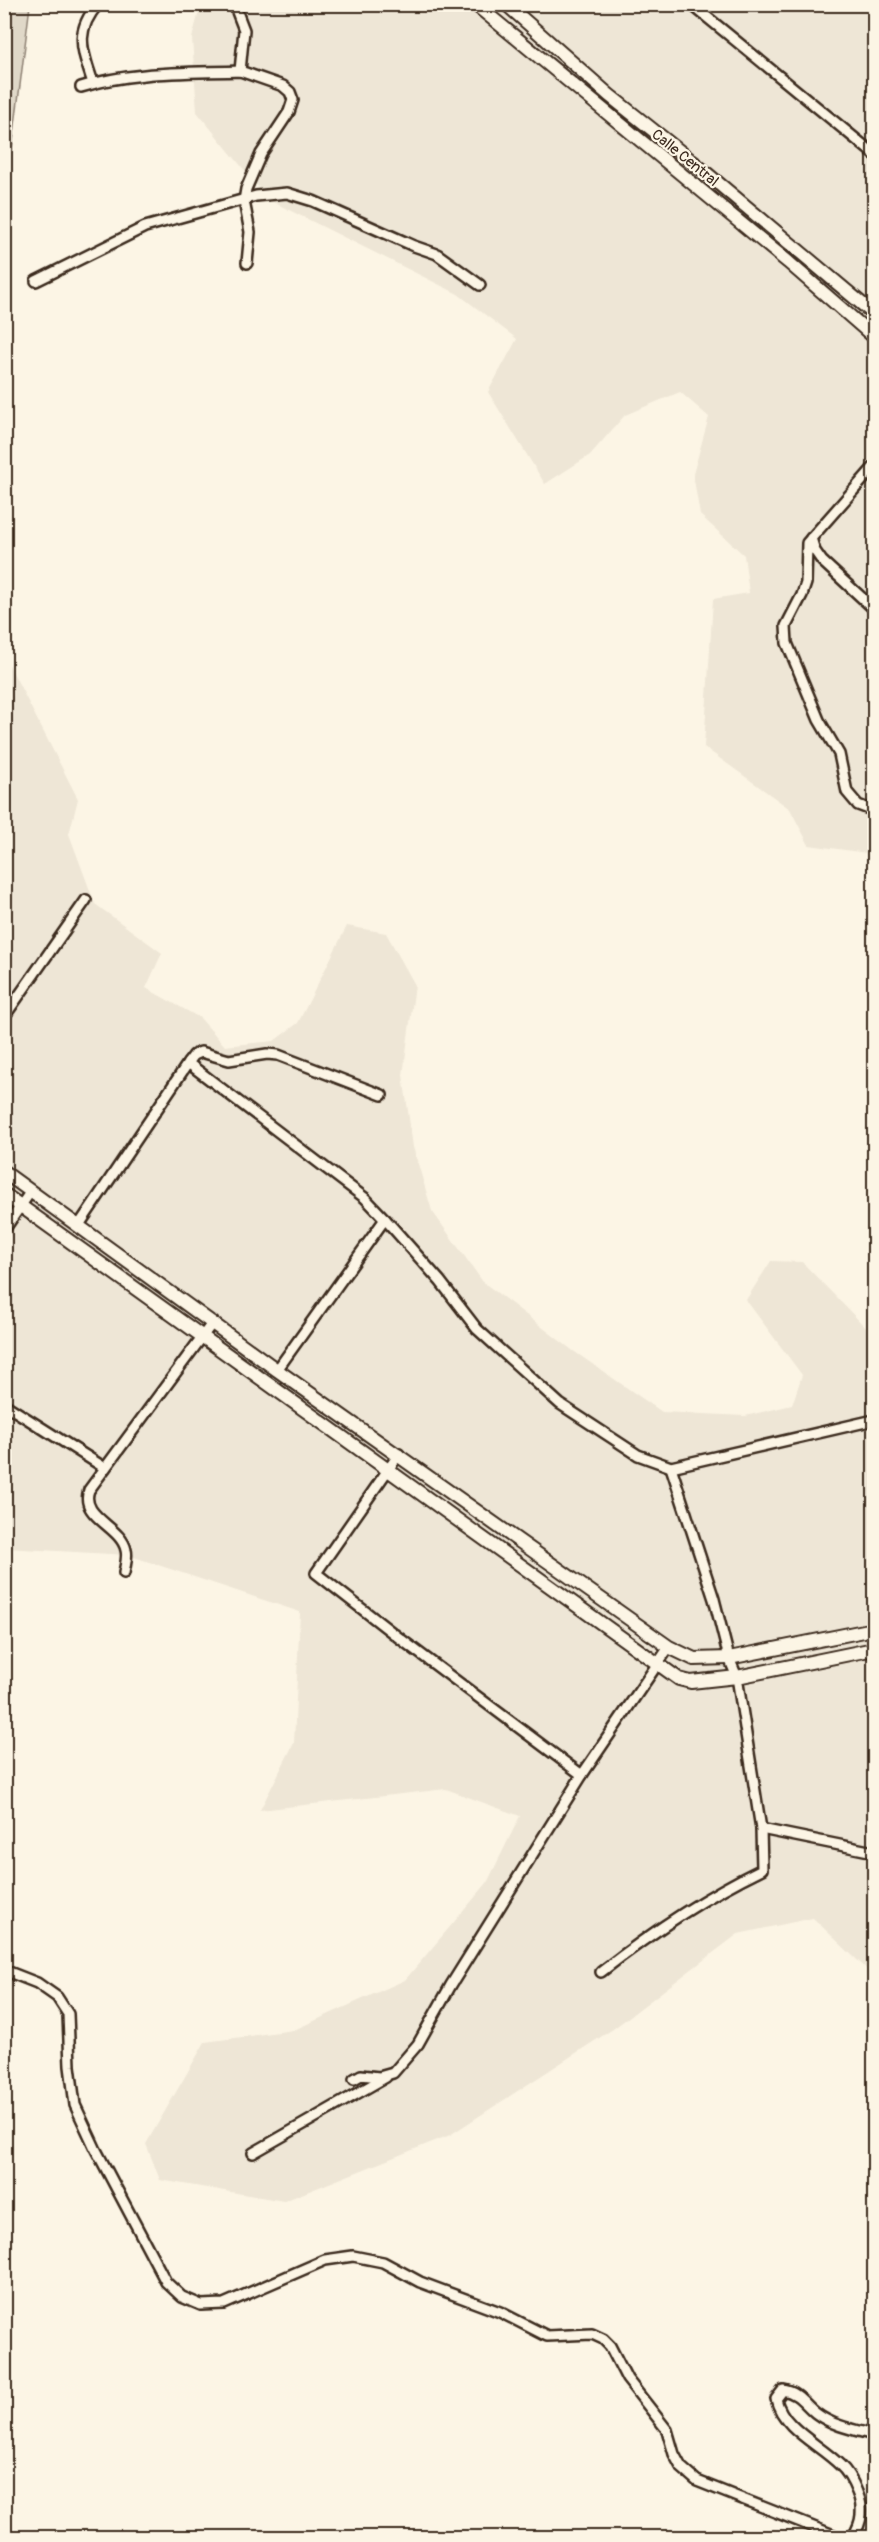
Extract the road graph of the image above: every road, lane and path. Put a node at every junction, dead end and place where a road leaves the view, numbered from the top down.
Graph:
1 (98, 4) edge
2 (234, 4) edge
3 (475, 4) edge
4 (506, 4) edge
5 (691, 4) edge
6 (240, 71) junction
7 (93, 83) junction
8 (81, 87) dead end
9 (874, 154) edge
10 (244, 201) junction
11 (248, 263) dead end
12 (36, 281) dead end
13 (480, 285) dead end
14 (874, 314) edge
15 (874, 337) edge
16 (874, 467) edge
17 (810, 538) junction
18 (874, 609) edge
19 (874, 811) edge
20 (86, 900) dead end
21 (4, 1017) edge
22 (188, 1063) junction
23 (382, 1095) dead end
24 (4, 1172) edge
25 (31, 1191) junction
26 (4, 1194) edge
27 (21, 1206) junction
28 (385, 1219) junction
29 (79, 1225) junction
30 (4, 1230) edge
31 (213, 1322) junction
32 (202, 1338) junction
33 (278, 1370) junction
34 (4, 1404) edge
35 (874, 1420) edge
36 (399, 1454) junction
37 (671, 1467) junction
38 (105, 1468) junction
39 (388, 1469) junction
40 (124, 1573) dead end
41 (874, 1629) edge
42 (669, 1647) junction
43 (874, 1649) edge
44 (729, 1658) junction
45 (658, 1663) junction
46 (737, 1677) junction
47 (582, 1775) junction
48 (760, 1829) junction
49 (874, 1852) edge
50 (4, 1970) edge
51 (601, 1972) dead end
52 (393, 2073) junction
53 (354, 2079) dead end
54 (253, 2153) dead end
55 (874, 2434) edge
56 (843, 2538) edge

1 - 7 street
2 - 6 street
3 - 15 street, Calle Central
4 - 14 street, Calle Central
5 - 9 street
6 - 7 street
6 - 10 street
7 - 8 street
10 - 11 street
10 - 12 street
10 - 13 street
16 - 17 street
17 - 18 street
17 - 19 street
20 - 21 street
22 - 23 street
22 - 28 street
22 - 29 street
24 - 25 street
25 - 27 street
25 - 29 street
26 - 27 street
27 - 30 street
27 - 32 street
28 - 33 street
28 - 37 street
29 - 31 street
31 - 32 street
31 - 33 street
32 - 38 street
32 - 39 street
33 - 36 street
34 - 38 street
35 - 37 street
36 - 39 street
36 - 42 street
37 - 44 street
38 - 40 street
39 - 45 street
39 - 47 street
41 - 44 street
42 - 44 street
42 - 45 street
43 - 46 street
44 - 46 street
45 - 46 street
45 - 47 street
46 - 48 street
47 - 52 street
48 - 49 street
48 - 51 street
50 - 56 street
52 - 53 street
52 - 54 street
55 - 56 street

